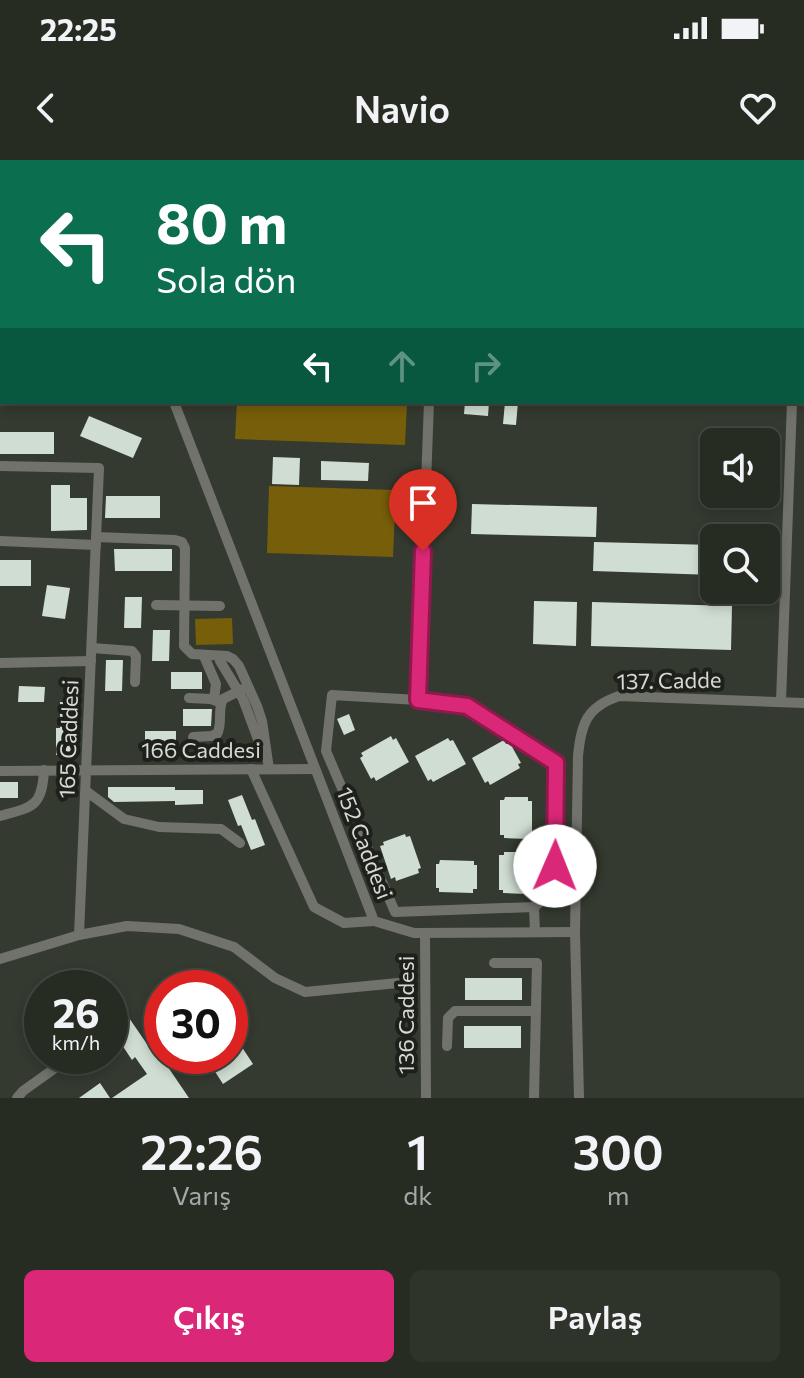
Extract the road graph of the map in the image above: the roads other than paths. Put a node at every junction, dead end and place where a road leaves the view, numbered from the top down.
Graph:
1 (175, 404) edge
2 (429, 404) edge
3 (792, 404) edge
4 (0, 466) edge
5 (0, 541) edge
6 (96, 541) junction
7 (156, 605) dead end
8 (184, 605) junction
9 (220, 606) dead end
10 (92, 648) junction
11 (204, 656) junction
12 (91, 661) junction
13 (0, 663) edge
14 (135, 682) dead end
15 (244, 689) junction
16 (189, 698) dead end
17 (418, 700) junction
18 (217, 701) junction
19 (781, 701) junction
20 (804, 703) edge
21 (193, 737) dead end
22 (251, 769) junction
23 (269, 769) junction
24 (315, 769) junction
25 (44, 770) junction
26 (86, 770) junction
27 (0, 771) edge
28 (86, 791) junction
29 (0, 816) edge
30 (240, 843) dead end
31 (534, 907) junction
32 (374, 921) junction
33 (535, 932) junction
34 (575, 932) junction
35 (425, 933) junction
36 (79, 935) junction
37 (0, 959) edge
38 (494, 963) dead end
39 (398, 983) dead end
40 (536, 1011) junction
41 (447, 1046) dead end
42 (47, 1074) edge
43 (17, 1098) edge
44 (426, 1098) edge
45 (534, 1098) edge
46 (579, 1098) edge

1 - 24 street, 152 Caddesi
2 - 17 street
3 - 19 street
4 - 6 street, 165 Caddesi
5 - 6 street
6 - 8 street
6 - 10 street, 165 Caddesi
7 - 8 street
8 - 9 street
8 - 11 street
10 - 12 street, 165 Caddesi
10 - 14 street
11 - 15 street
11 - 18 street
12 - 13 street
12 - 26 street, 165 Caddesi
15 - 18 street
15 - 23 street
16 - 18 street
17 - 31 street
17 - 31 street
18 - 21 street
19 - 20 street, 137. Cadde
19 - 34 street, 137. Cadde
22 - 23 street, 166 Caddesi
22 - 26 street, 166 Caddesi
22 - 32 street
23 - 24 street, 166 Caddesi
24 - 32 street, 152 Caddesi
25 - 26 street, 166 Caddesi
25 - 27 street, 166 Caddesi
25 - 29 street
26 - 28 street, 165 Caddesi
28 - 30 street
28 - 36 street, 165 Caddesi
31 - 33 street
32 - 35 street, 152 Caddesi
33 - 34 street, 152 Caddesi
33 - 35 street, 152 Caddesi
34 - 46 street, 137. Cadde
35 - 44 street, 136 Caddesi
36 - 37 street
36 - 39 street
38 - 40 street
40 - 41 street
40 - 45 street
42 - 43 street

